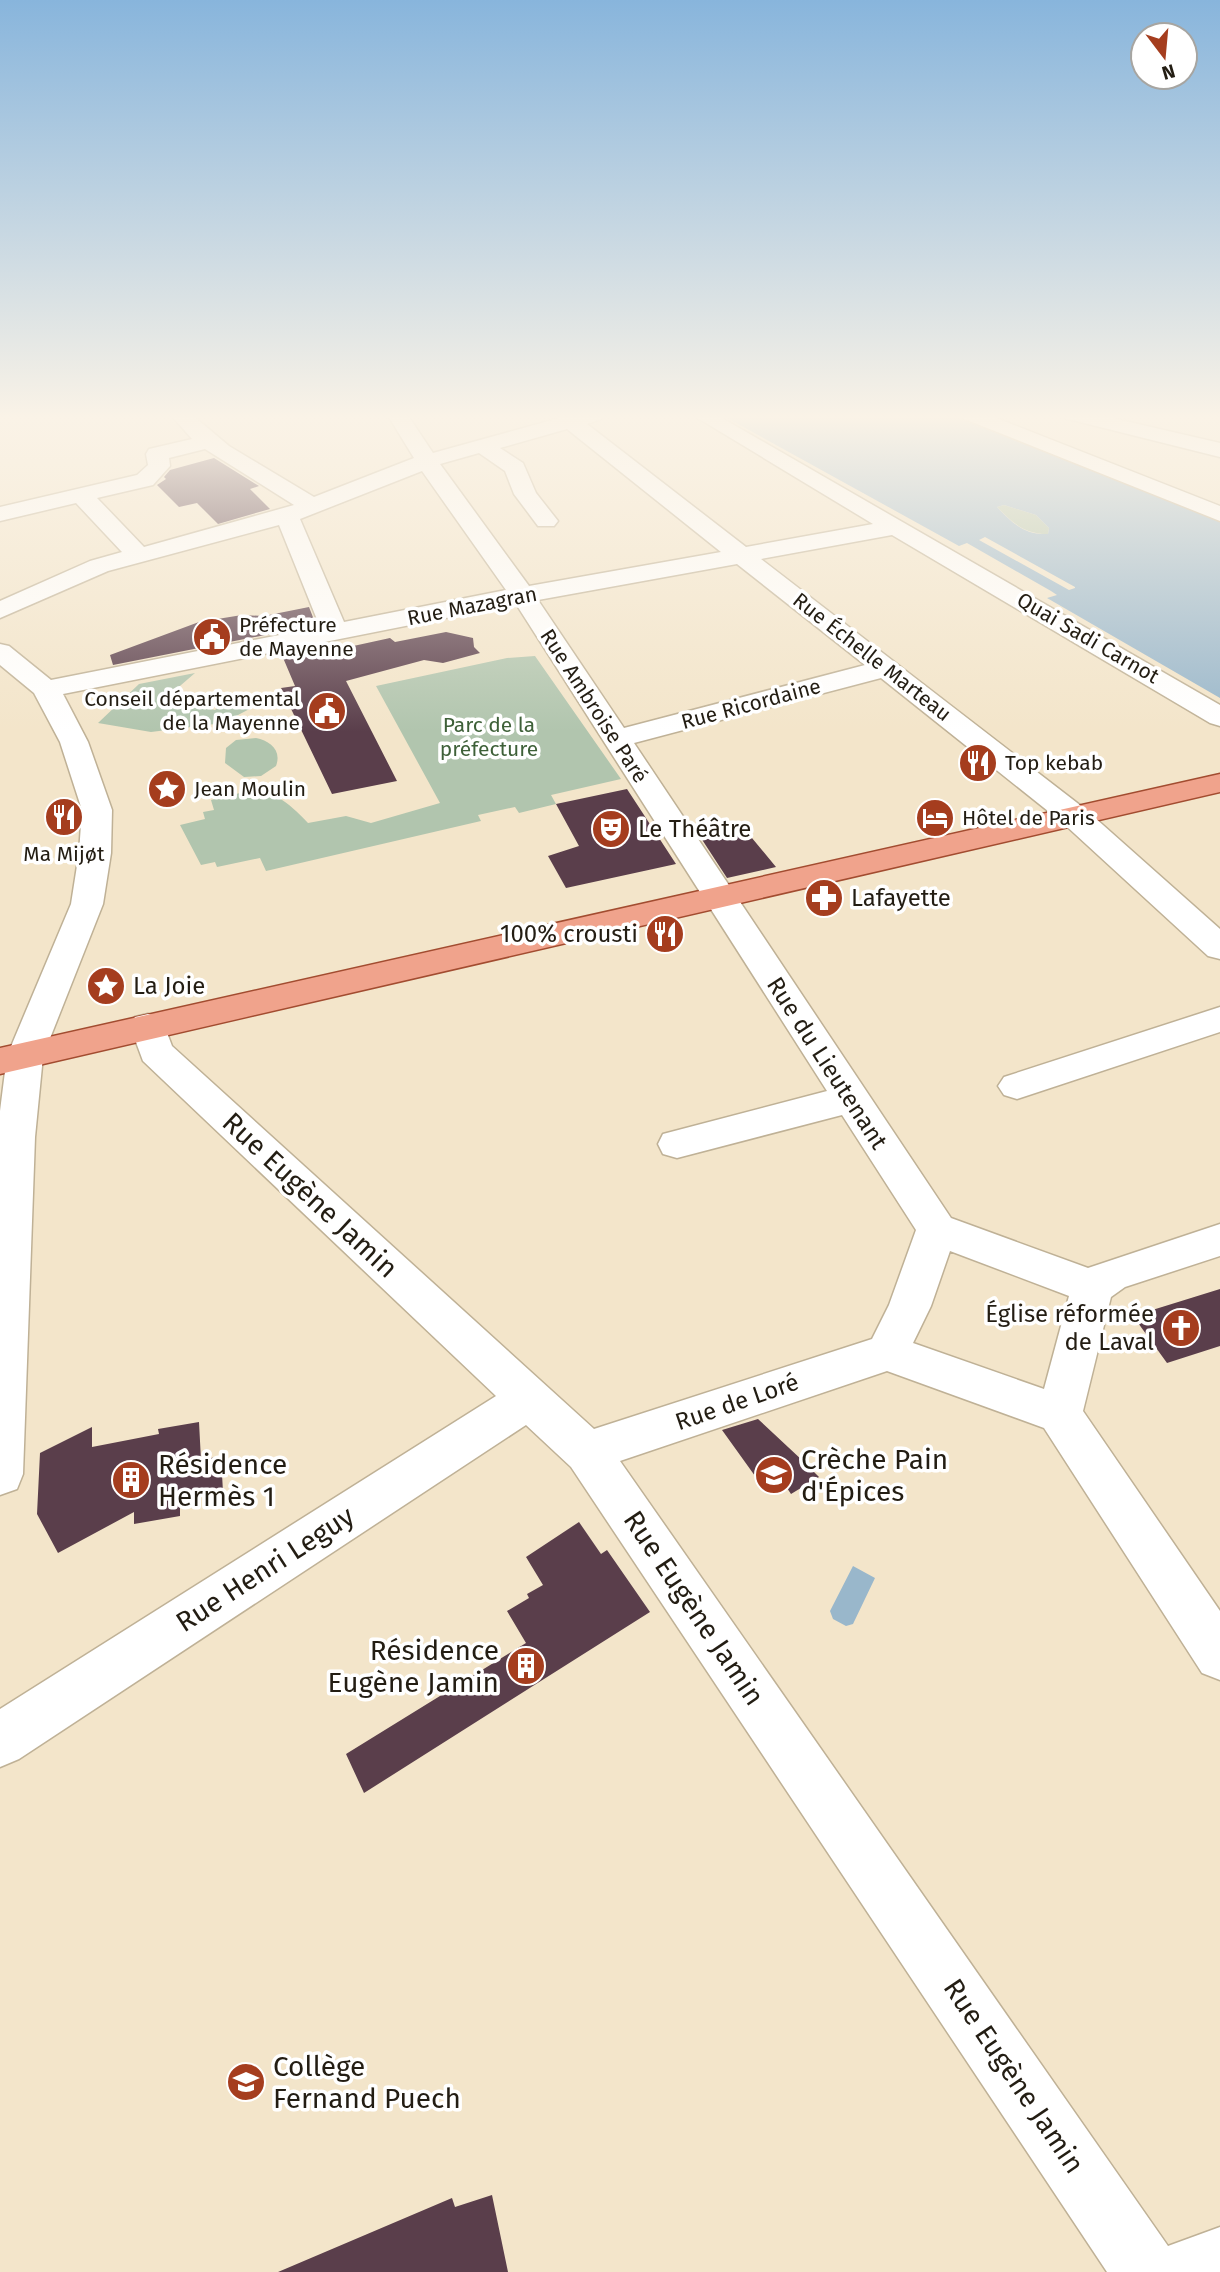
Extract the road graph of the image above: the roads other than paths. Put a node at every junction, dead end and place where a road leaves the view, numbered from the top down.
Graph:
1 (105, 520) edge
2 (272, 520) edge
3 (289, 520) edge
4 (469, 520) edge
5 (697, 520) edge
6 (886, 520) edge
7 (898, 527) junction
8 (138, 555) junction
9 (744, 557) junction
10 (522, 595) junction
11 (0, 610) edge
12 (336, 633) junction
13 (0, 652) edge
14 (886, 668) junction
15 (46, 688) junction
16 (1220, 716) edge
17 (616, 740) junction
18 (1220, 783) edge
19 (1074, 816) junction
20 (718, 896) junction
21 (1220, 948) edge
22 (1220, 1019) edge
23 (148, 1026) junction
24 (8, 1066) edge
25 (1017, 1086) dead end
26 (851, 1099) junction
27 (677, 1144) dead end
28 (937, 1229) junction
29 (1220, 1240) edge
30 (1093, 1287) junction
31 (887, 1352) junction
32 (530, 1398) junction
33 (1060, 1414) junction
34 (587, 1452) junction
35 (0, 1474) edge
36 (1220, 1656) edge
37 (0, 1740) edge
38 (1220, 2260) edge
39 (1146, 2272) edge
40 (1186, 2272) edge

1 - 8 street
2 - 8 street
3 - 12 street
4 - 10 street, Rue Ambroise Paré
5 - 9 street, Rue Échelle Marteau
6 - 7 street, Quai Sadi Carnot
7 - 9 street, Rue Mazagran
7 - 16 street, Quai Sadi Carnot
8 - 11 street
9 - 10 street, Rue Mazagran
9 - 14 street, Rue Échelle Marteau
10 - 12 street, Rue Mazagran
10 - 17 street, Rue Ambroise Paré
12 - 15 street, Rue Mazagran
13 - 15 street
14 - 17 street, Rue Ricordaine
14 - 19 street, Rue Échelle Marteau
15 - 24 street
17 - 20 street, Rue Ambroise Paré
18 - 19 main road
19 - 20 main road
19 - 21 street, Rue Échelle Marteau
20 - 23 main road
20 - 26 street, Rue du Lieutenant
22 - 25 street
23 - 24 main road
23 - 32 street, Rue Eugène Jamin
24 - 35 street
26 - 27 street
26 - 28 street, Rue du Lieutenant
28 - 30 street
28 - 31 street
29 - 30 street
30 - 33 street
31 - 33 street
31 - 34 street, Rue de Loré
32 - 34 street, Rue Eugène Jamin
32 - 37 street, Rue Henri Leguy
33 - 36 street
34 - 39 street, Rue Eugène Jamin
38 - 40 street

